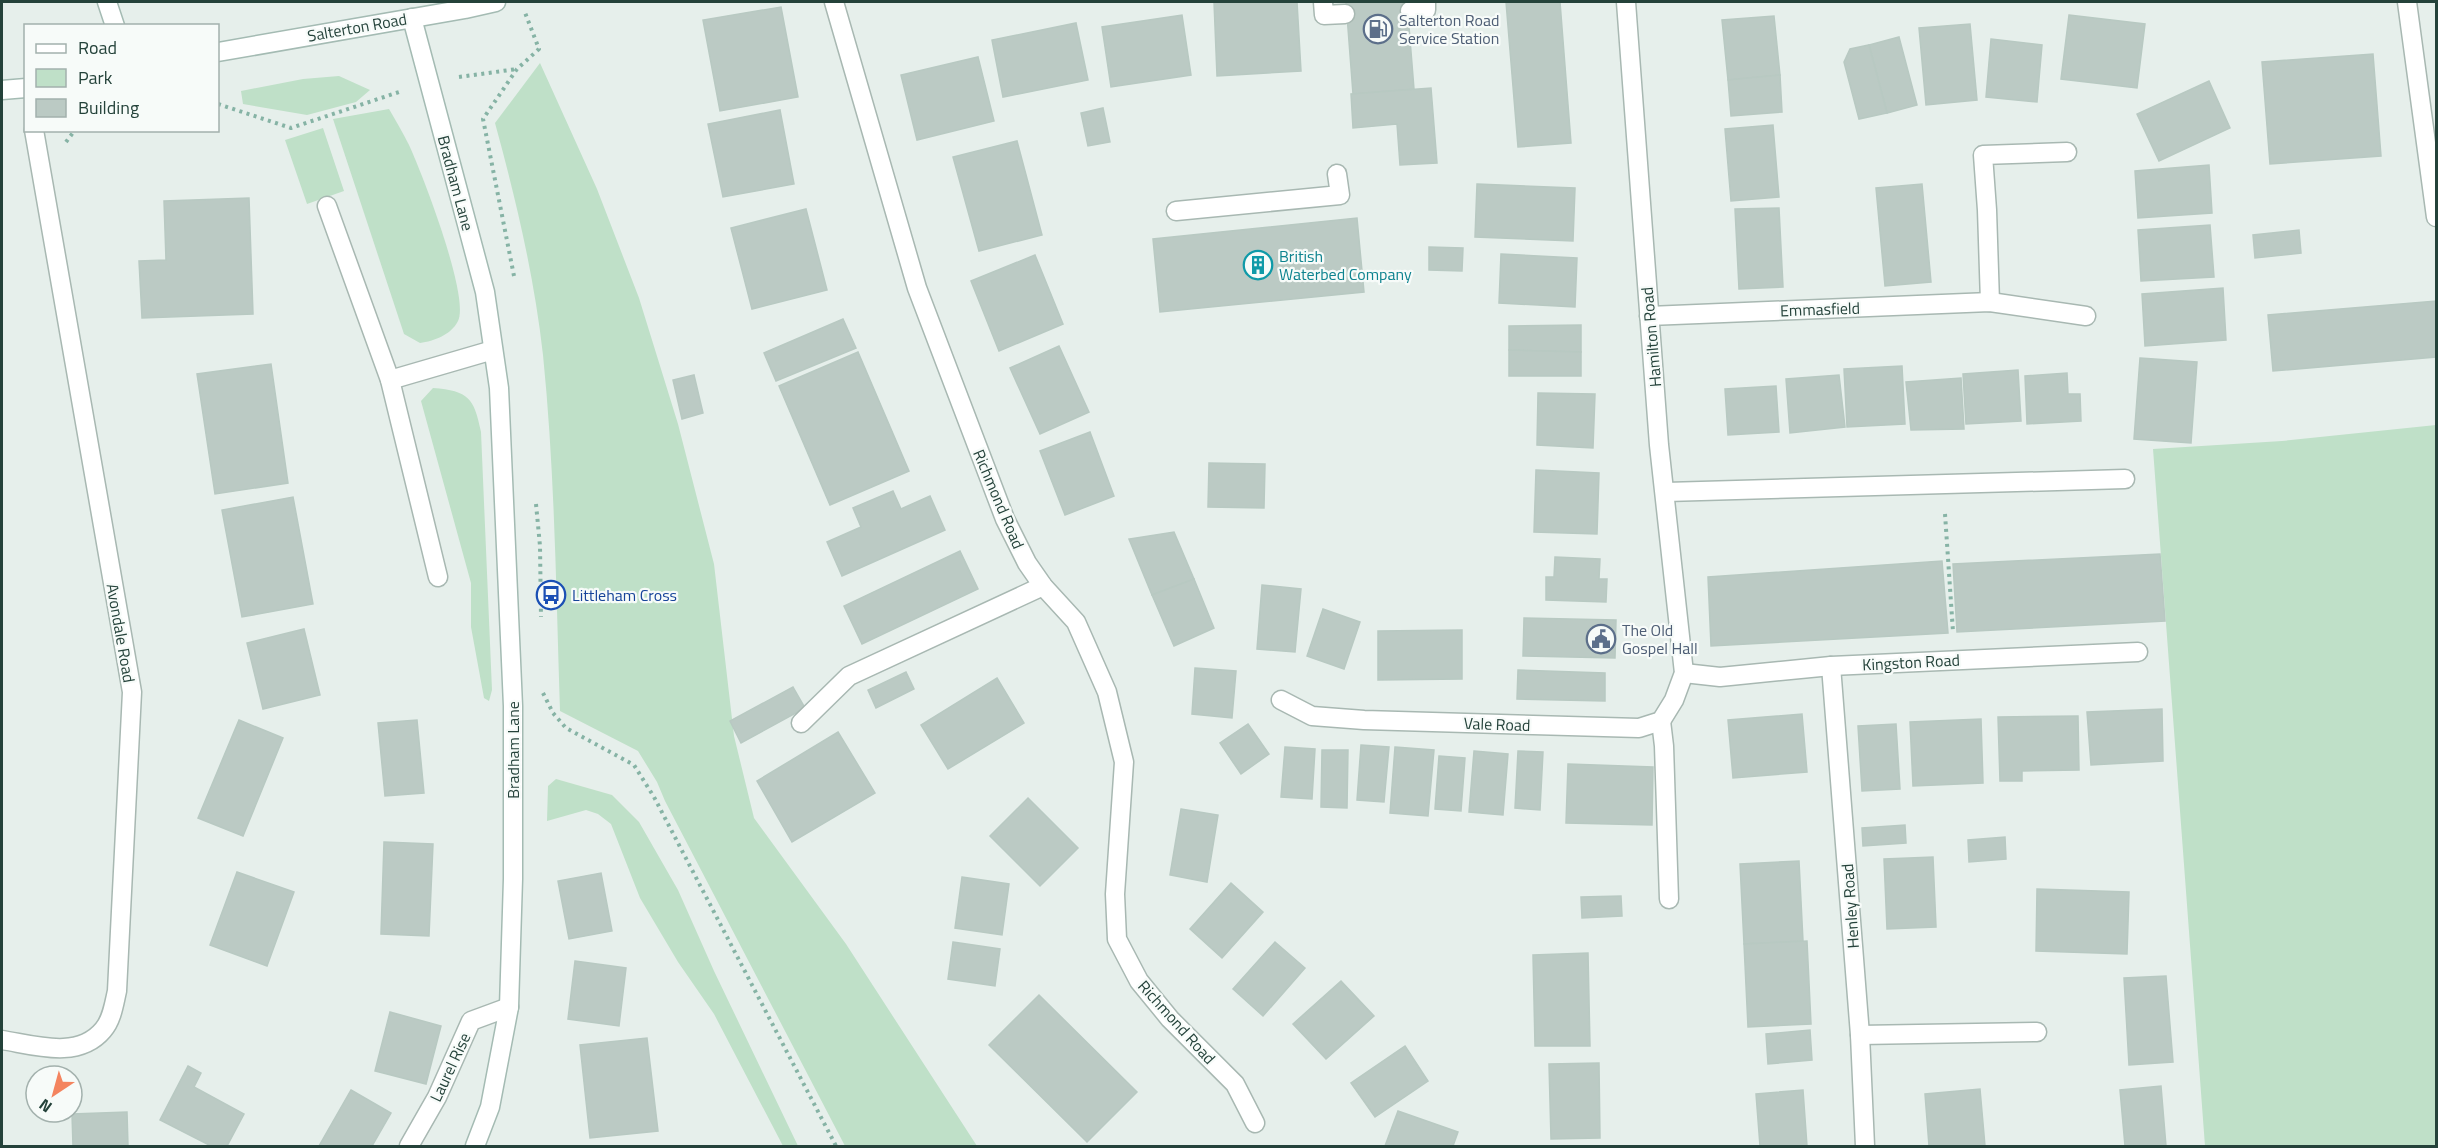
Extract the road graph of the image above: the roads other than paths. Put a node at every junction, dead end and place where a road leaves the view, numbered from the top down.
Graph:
1 (107, 2) edge
2 (496, 2) edge
3 (834, 2) edge
4 (1323, 2) edge
5 (1426, 2) edge
6 (1626, 2) edge
7 (2407, 2) edge
8 (1410, 11) dead end
9 (1344, 14) dead end
10 (412, 18) junction
11 (114, 24) edge
12 (219, 52) edge
13 (24, 88) edge
14 (2, 90) edge
15 (34, 132) edge
16 (2067, 152) dead end
17 (1337, 174) dead end
18 (327, 206) dead end
19 (1176, 211) dead end
20 (2436, 217) edge
21 (1990, 302) junction
22 (1649, 316) junction
23 (2086, 316) dead end
24 (493, 350) junction
25 (390, 380) junction
26 (2125, 479) dead end
27 (1666, 492) junction
28 (438, 577) dead end
29 (1043, 586) junction
30 (2138, 652) dead end
31 (1831, 666) junction
32 (1684, 672) junction
33 (1281, 700) dead end
34 (1661, 721) junction
35 (801, 723) dead end
36 (1669, 899) dead end
37 (509, 1007) junction
38 (2037, 1032) dead end
39 (1860, 1035) junction
40 (2, 1040) edge
41 (1255, 1123) dead end
42 (408, 1146) edge
43 (476, 1146) edge
44 (1865, 1146) edge

1 - 11 street
2 - 10 street, Salterton Road
3 - 29 street, Richmond Road
4 - 9 street
5 - 8 street
6 - 22 street, Hamilton Road
7 - 20 street
10 - 12 street, Salterton Road
10 - 24 street, Bradham Lane
13 - 14 street
15 - 40 street, Avondale Road
16 - 21 street
17 - 19 street
18 - 25 street
21 - 22 street, Emmasfield
21 - 23 street, Emmasfield
22 - 27 street, Hamilton Road
24 - 25 street
24 - 37 street, Bradham Lane
25 - 28 street
26 - 27 street
27 - 32 street, Hamilton Road
29 - 35 street
29 - 41 street, Richmond Road
30 - 31 street, Kingston Road
31 - 32 street, Kingston Road
31 - 39 street, Henley Road
32 - 34 street
33 - 34 street, Vale Road
34 - 36 street
37 - 42 street, Laurel Rise
37 - 43 street, Bradham Lane
38 - 39 street
39 - 44 street, Henley Road

